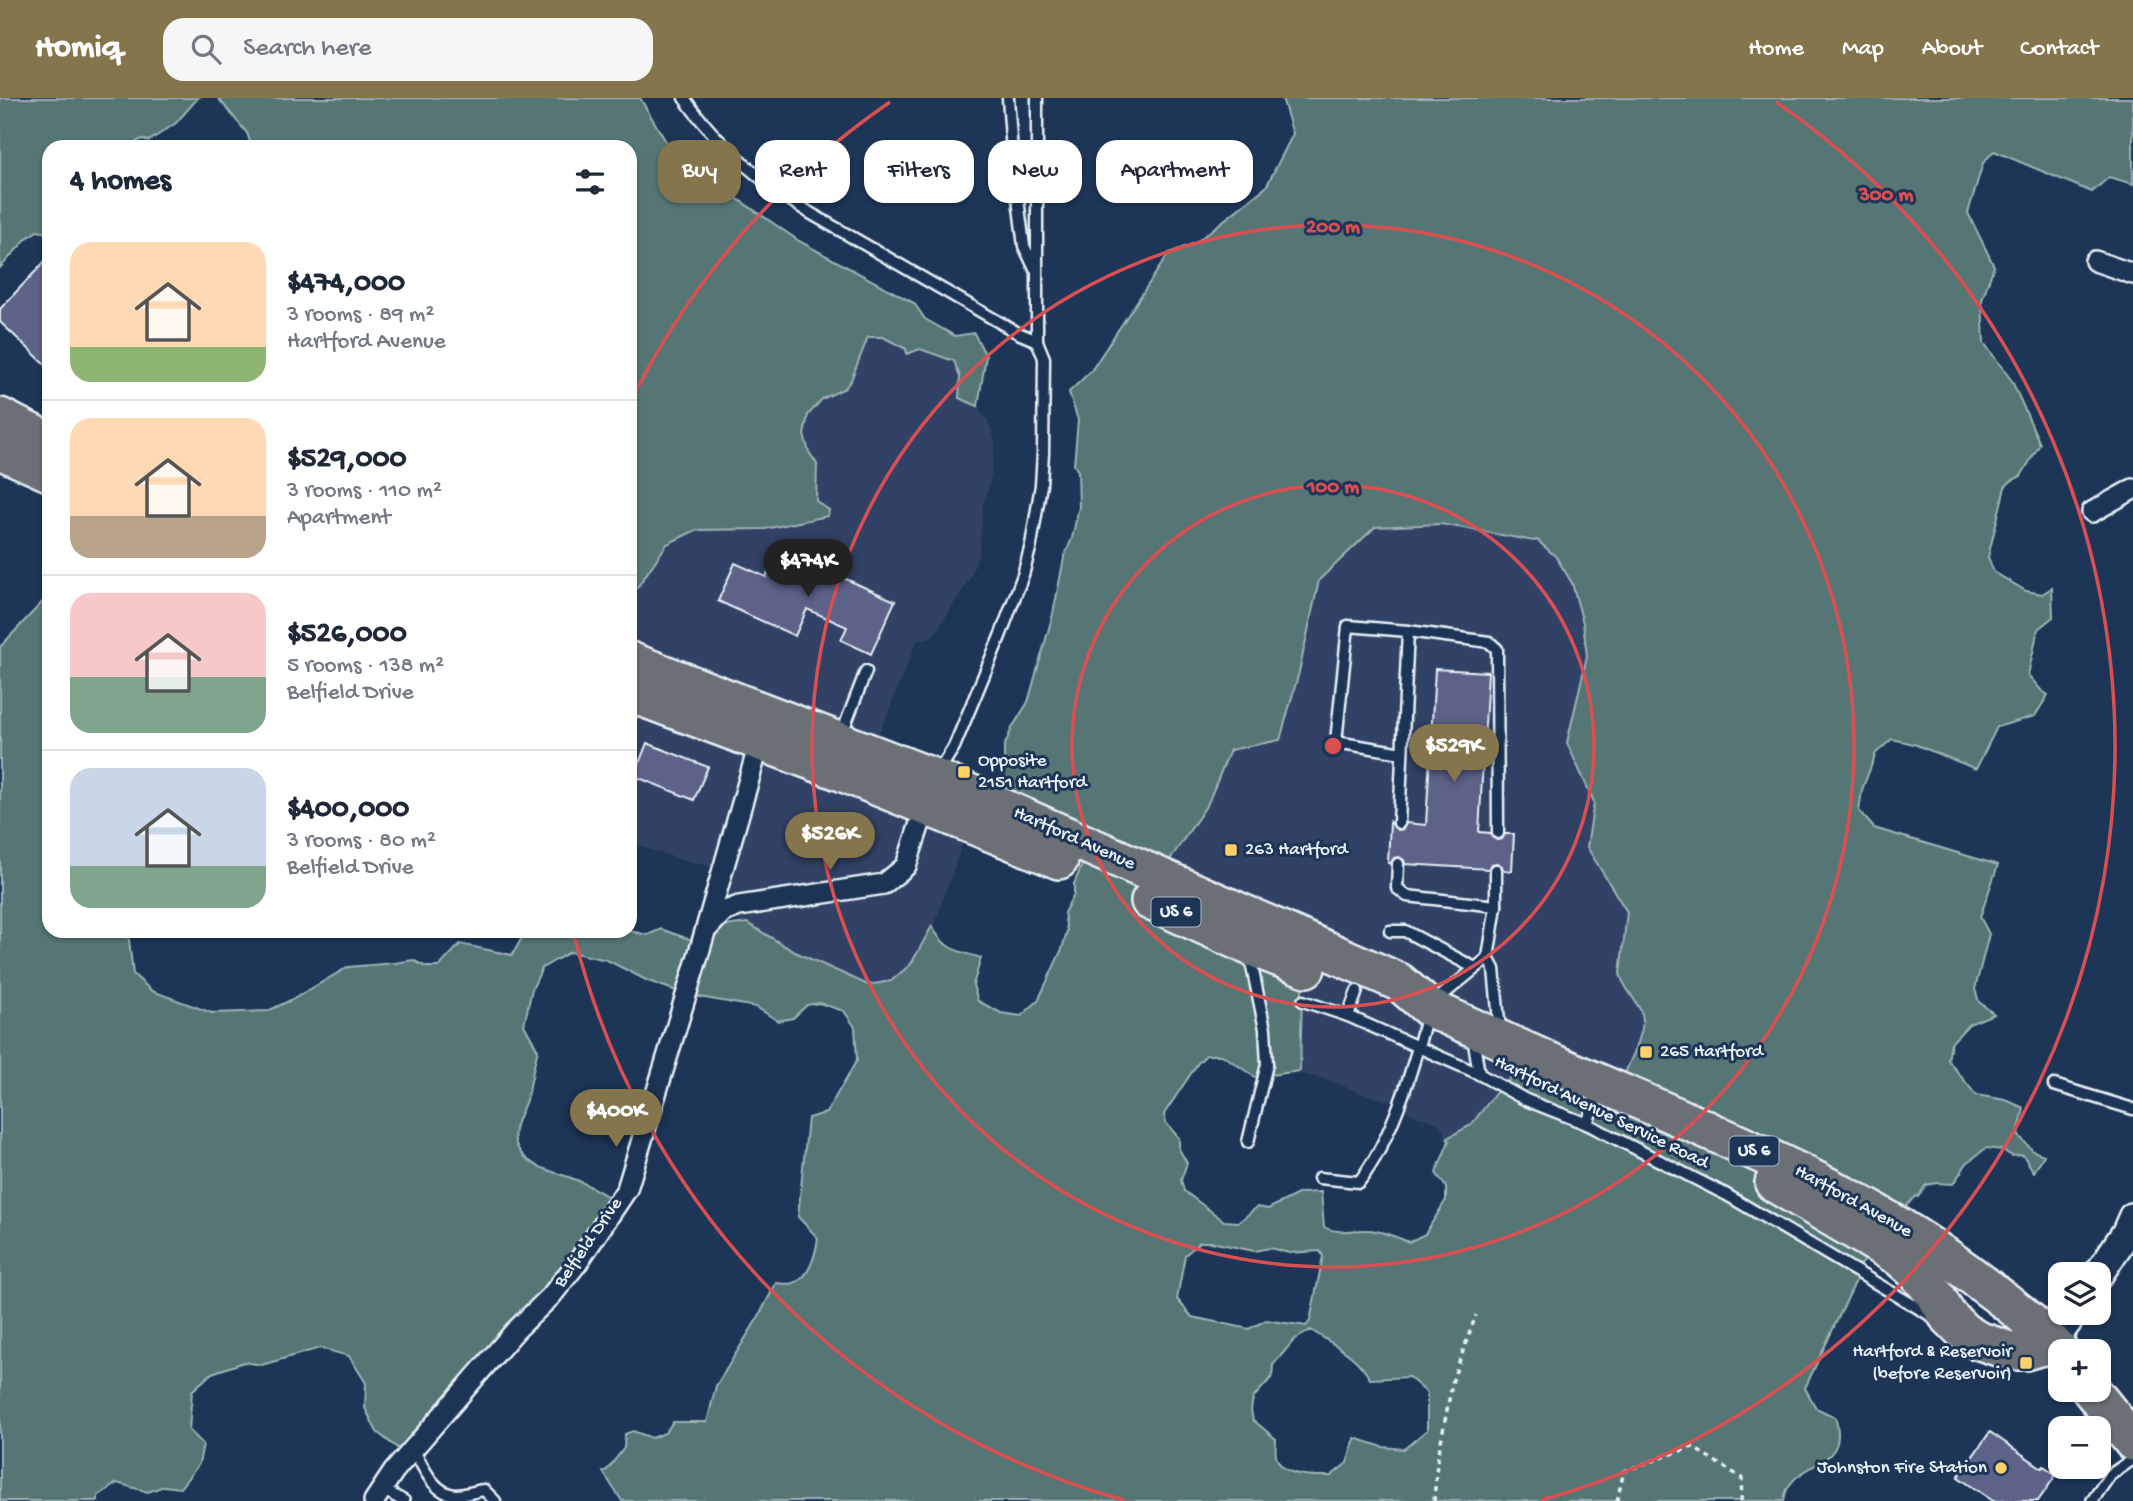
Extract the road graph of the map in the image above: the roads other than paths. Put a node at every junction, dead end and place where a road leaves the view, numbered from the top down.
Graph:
1 (684, 98) edge
2 (1008, 98) edge
3 (1037, 98) edge
4 (2095, 261) dead end
5 (1036, 272) junction
6 (2133, 274) edge
7 (1037, 341) junction
8 (0, 417) edge
9 (42, 438) edge
10 (0, 450) edge
11 (42, 469) edge
12 (2133, 489) edge
13 (2092, 512) dead end
14 (1408, 631) junction
15 (637, 664) edge
16 (866, 671) dead end
17 (637, 696) edge
18 (839, 740) junction
19 (760, 741) junction
20 (1402, 753) junction
21 (930, 792) junction
22 (1399, 823) dead end
23 (1498, 833) dead end
24 (1398, 864) dead end
25 (1496, 870) dead end
26 (1496, 906) junction
27 (706, 930) junction
28 (1390, 931) dead end
29 (1249, 946) junction
30 (1488, 958) junction
31 (1475, 968) junction
32 (1303, 1001) dead end
33 (1352, 1004) junction
34 (1428, 1007) junction
35 (1488, 1035) junction
36 (1418, 1047) junction
37 (1479, 1074) junction
38 (1601, 1084) junction
39 (2054, 1085) dead end
40 (2133, 1109) edge
41 (1662, 1110) junction
42 (1587, 1124) junction
43 (1248, 1142) dead end
44 (1319, 1178) dead end
45 (2133, 1217) edge
46 (2107, 1262) edge
47 (1964, 1332) junction
48 (2048, 1340) edge
49 (2048, 1348) edge
50 (2101, 1402) edge
51 (2133, 1442) edge
52 (413, 1449) junction
53 (2133, 1459) edge
54 (378, 1495) edge
55 (404, 1501) edge
56 (495, 1501) edge
57 (2092, 1501) edge

1 - 7 lane
2 - 5 lane
3 - 5 lane
4 - 6 street
5 - 7 lane
7 - 21 lane
8 - 9 highway
10 - 11 highway
12 - 13 street
14 - 20 lane
14 - 20 lane
14 - 23 lane
15 - 18 highway, Hartford Avenue / US 6
16 - 18 lane
17 - 19 highway, Hartford Avenue / US 6
18 - 21 highway, Hartford Avenue / US 6
19 - 21 highway, Hartford Avenue / US 6
19 - 27 street, Belfield Drive
20 - 22 lane
21 - 27 street
21 - 29 highway, Hartford Avenue / US 6
21 - 34 highway, Hartford Avenue / US 6
24 - 26 lane
25 - 26 lane
26 - 30 lane
27 - 52 street, Belfield Drive
28 - 31 lane
29 - 33 highway, Hartford Avenue / US 6
29 - 43 lane
30 - 31 lane
30 - 35 lane, Hartford Avenue Service Road
31 - 34 lane
32 - 33 lane
33 - 34 highway, Hartford Avenue / US 6
33 - 36 lane
34 - 35 highway, Hartford Avenue / US 6
34 - 36 lane
35 - 37 lane, Hartford Avenue Service Road
35 - 38 highway, Hartford Avenue / US 6
36 - 37 lane
36 - 44 lane
37 - 42 lane, Hartford Avenue Service Road
38 - 41 highway, Hartford Avenue / US 6
38 - 42 lane
39 - 40 lane
41 - 47 highway
41 - 48 highway, Hartford Avenue / US 6
42 - 47 lane, Hartford Avenue Service Road
45 - 46 street
47 - 49 highway
50 - 51 highway
52 - 54 street, Belfield Drive
52 - 56 lane
53 - 57 lane
54 - 55 lane

